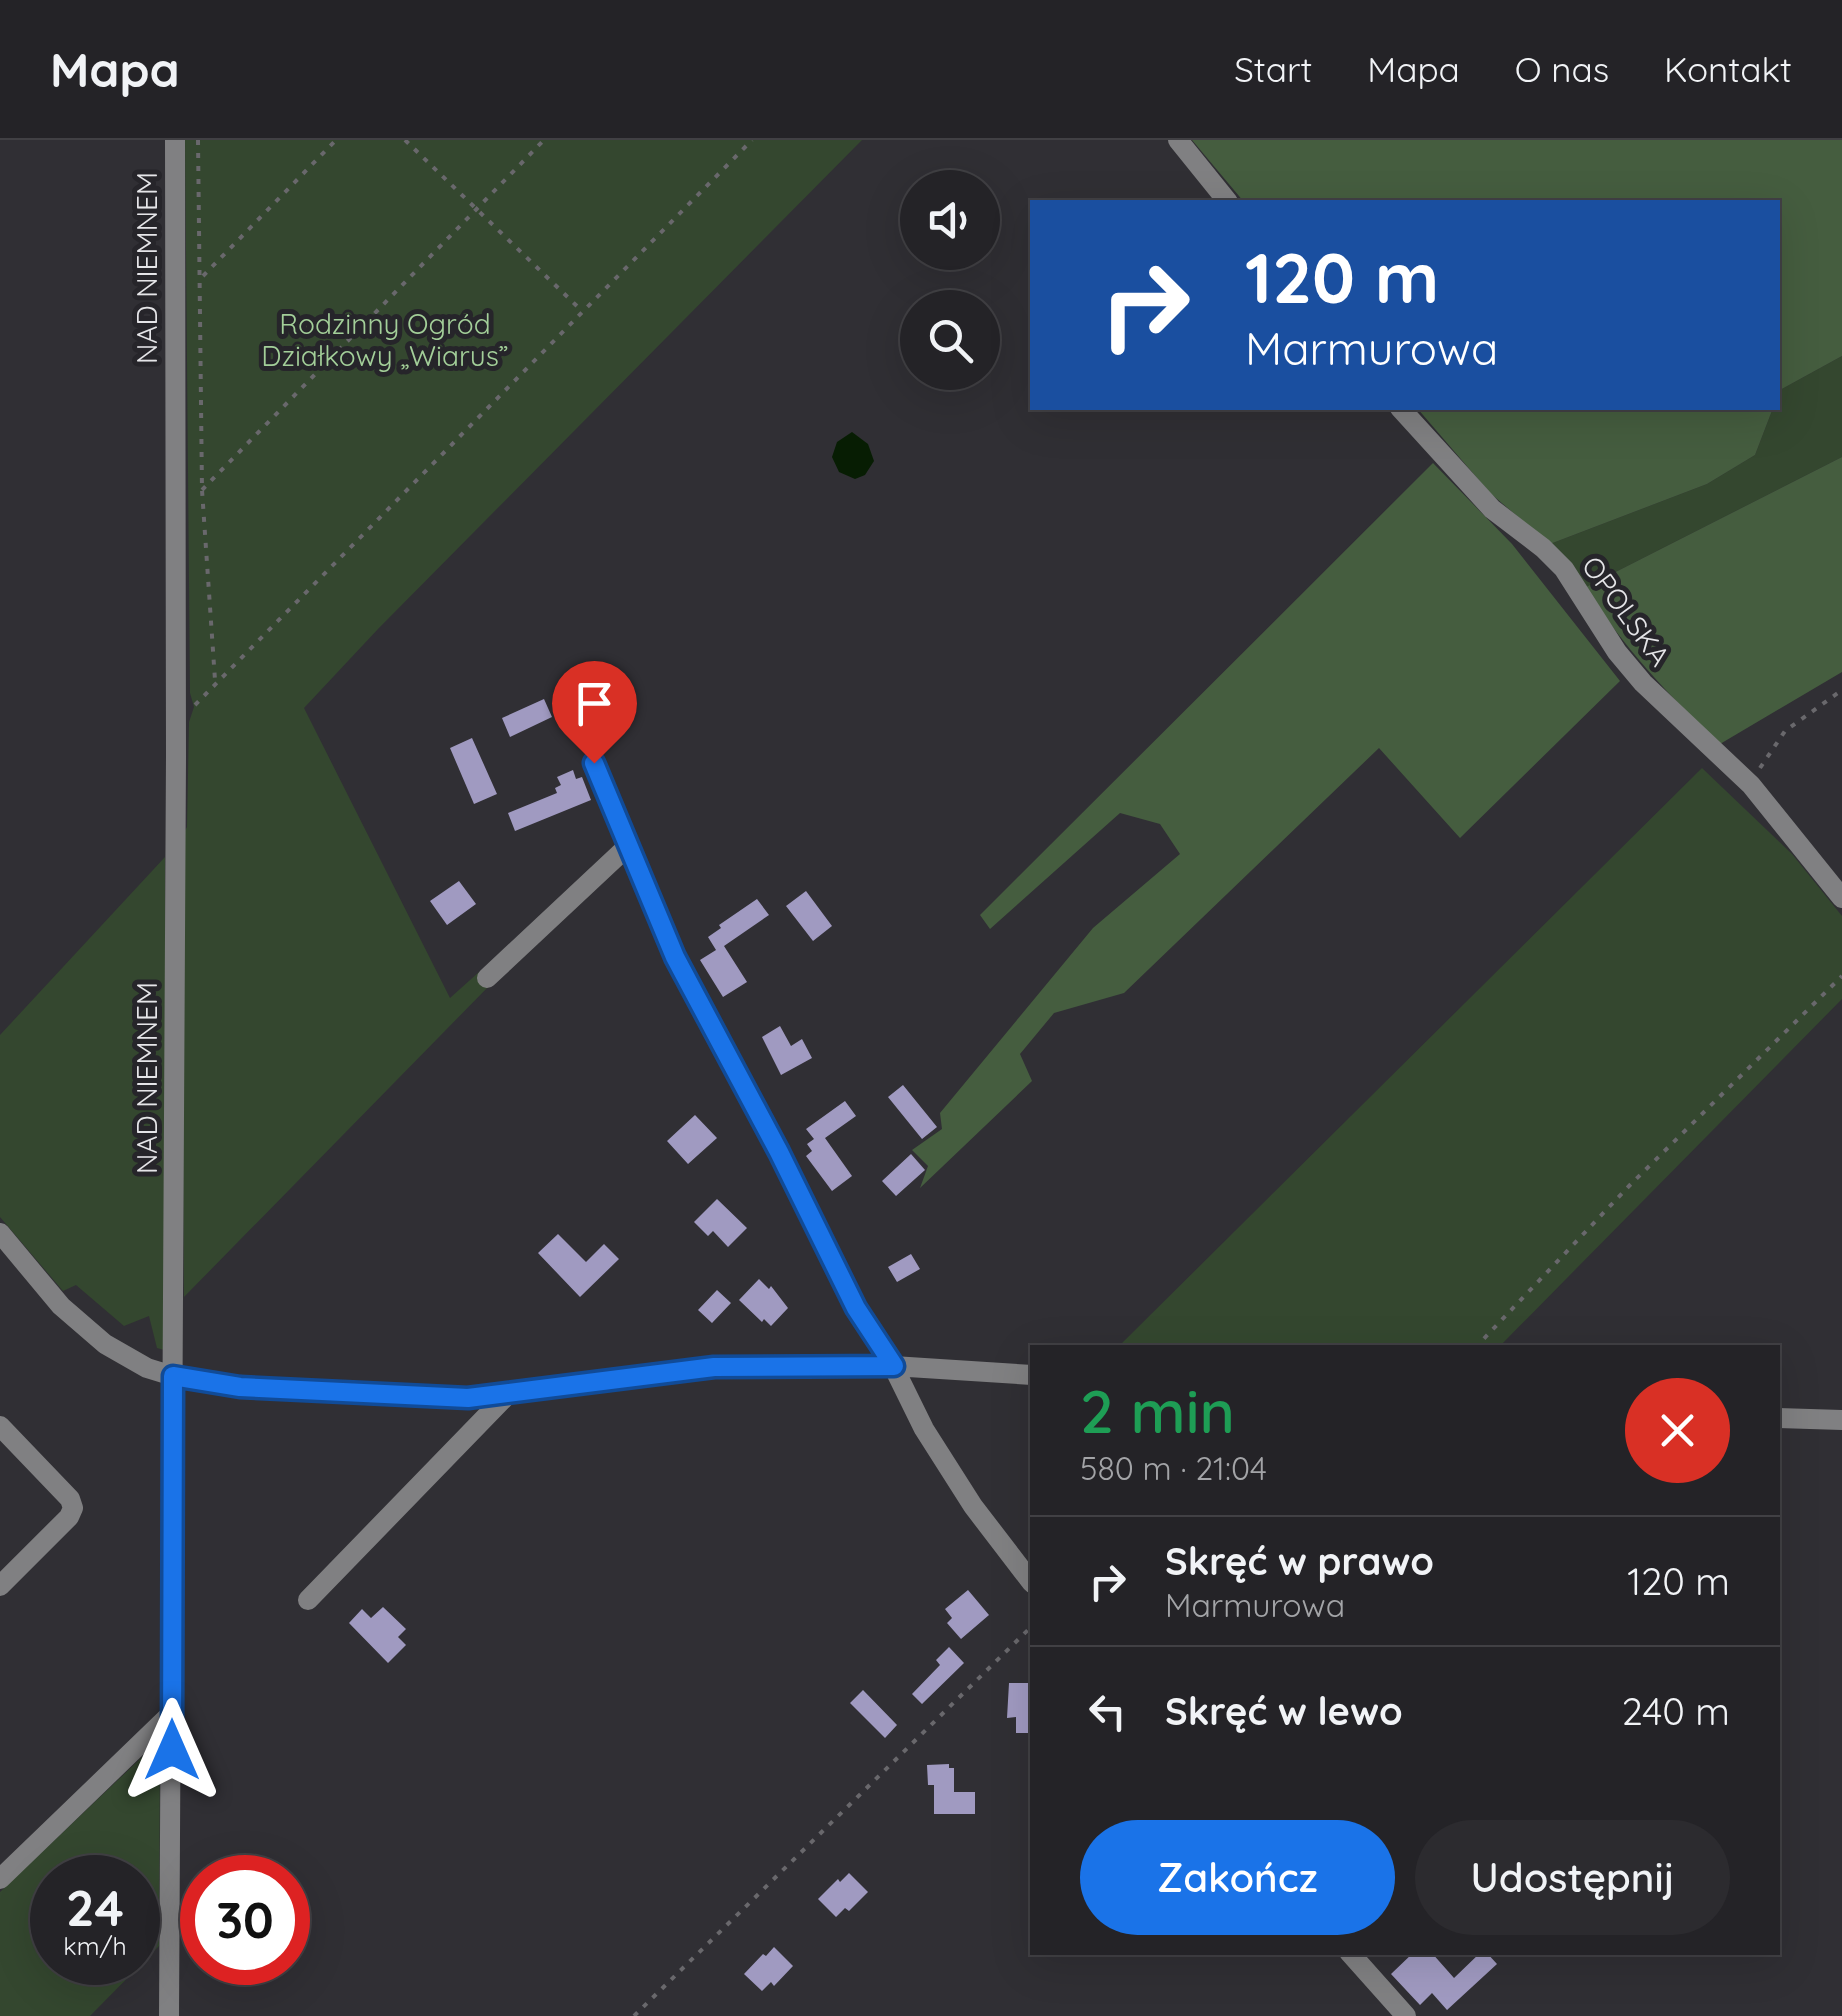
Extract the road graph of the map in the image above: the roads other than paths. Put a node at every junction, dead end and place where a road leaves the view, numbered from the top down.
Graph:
1 (174, 140) edge
2 (1178, 140) edge
3 (1226, 200) edge
4 (1402, 410) edge
5 (594, 763) dead end
6 (628, 846) junction
7 (1842, 898) edge
8 (486, 978) dead end
9 (0, 1233) edge
10 (894, 1366) junction
11 (1030, 1375) edge
12 (173, 1376) junction
13 (510, 1392) junction
14 (1780, 1418) edge
15 (1842, 1420) edge
16 (0, 1426) edge
17 (1030, 1580) edge
18 (0, 1586) edge
19 (308, 1600) dead end
20 (172, 1713) junction
21 (0, 1879) edge
22 (1351, 1955) edge
23 (169, 2016) edge
24 (1406, 2016) edge

1 - 12 street, NAD NIEMNEM
2 - 3 street
4 - 7 street, OPOLSKA
5 - 6 street
6 - 8 street
6 - 10 street
9 - 12 street
10 - 11 street
10 - 13 street
10 - 17 street
12 - 13 street
12 - 20 street, NAD NIEMNEM
13 - 19 street
14 - 15 street
16 - 18 street
20 - 21 street
20 - 23 street, NAD NIEMNEM
22 - 24 street

